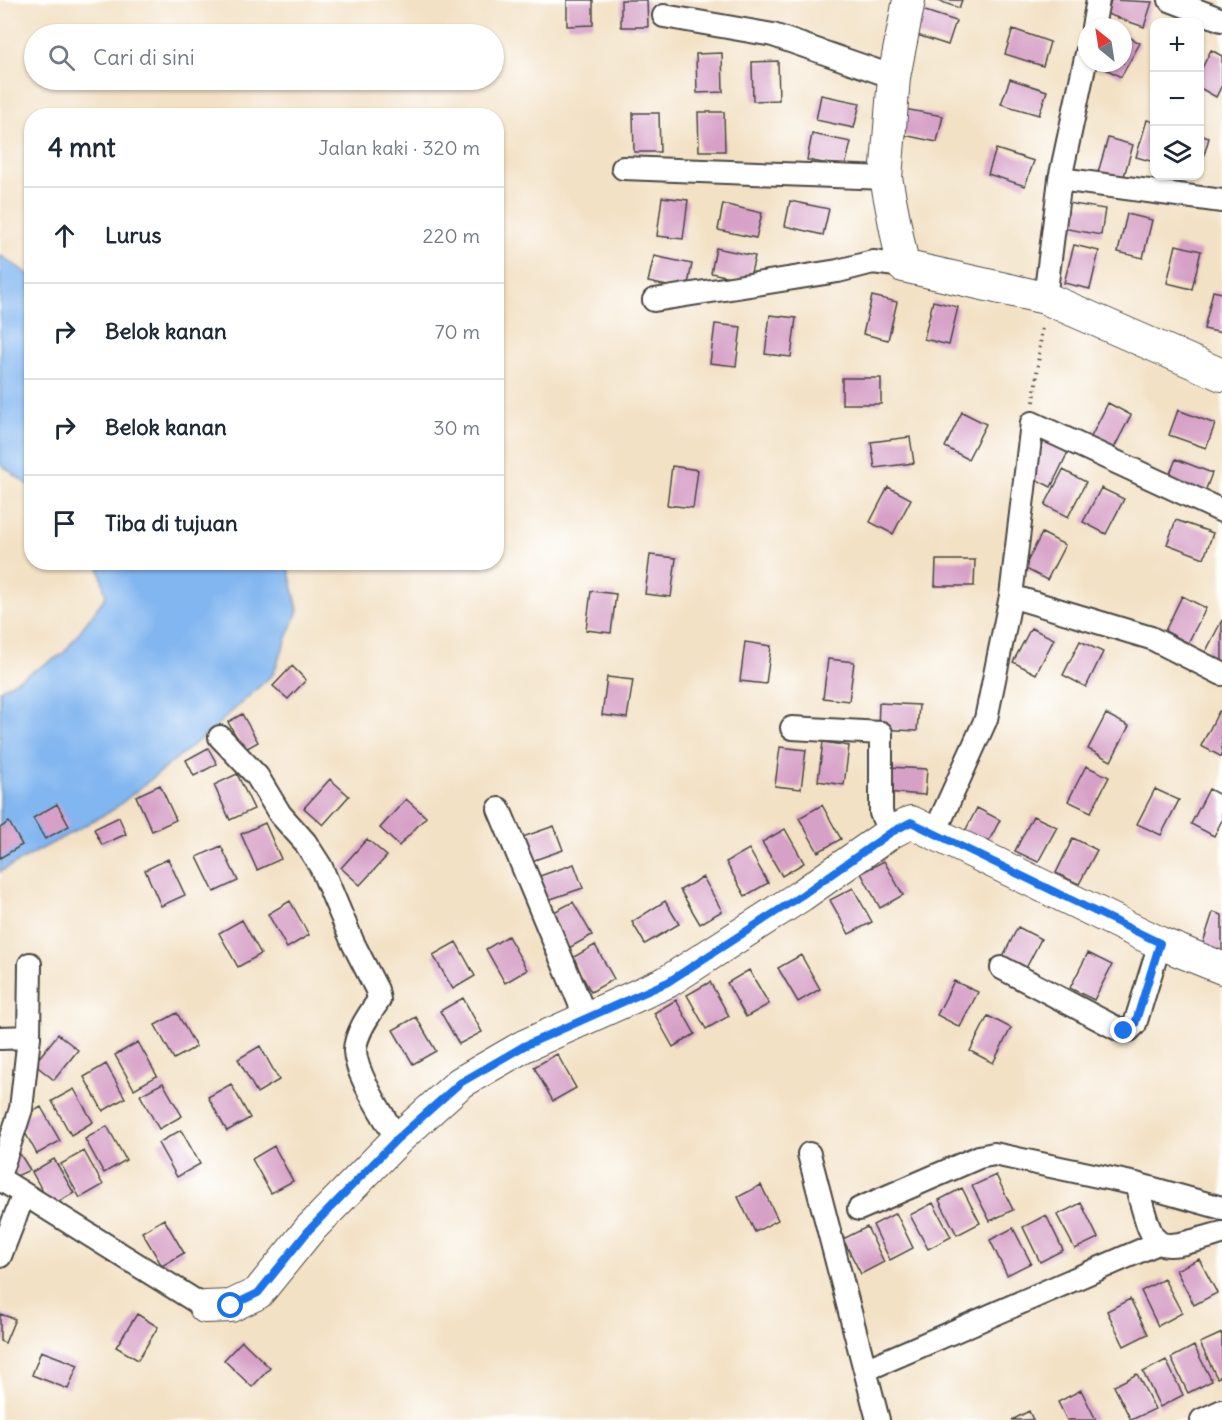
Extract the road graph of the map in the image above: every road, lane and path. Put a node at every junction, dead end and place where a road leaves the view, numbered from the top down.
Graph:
1 (909, 0) edge
2 (1098, 0) edge
3 (1170, 0) edge
4 (664, 16) dead end
5 (1095, 18) edge
6 (1222, 20) edge
7 (1083, 72) edge
8 (894, 77) junction
9 (624, 168) dead end
10 (886, 178) junction
11 (1060, 179) junction
12 (1222, 201) edge
13 (903, 266) junction
14 (1045, 298) junction
15 (654, 300) dead end
16 (1222, 375) edge
17 (1032, 423) junction
18 (1222, 511) edge
19 (1011, 596) junction
20 (1222, 674) edge
21 (792, 728) dead end
22 (220, 737) dead end
23 (499, 809) dead end
24 (935, 832) junction
25 (890, 833) junction
26 (1160, 943) junction
27 (30, 964) dead end
28 (1002, 968) dead end
29 (1222, 968) edge
30 (586, 1018) junction
31 (29, 1037) junction
32 (0, 1038) edge
33 (396, 1140) junction
34 (809, 1154) dead end
35 (0, 1173) edge
36 (0, 1179) edge
37 (1136, 1184) junction
38 (24, 1194) junction
39 (1222, 1208) edge
40 (859, 1209) dead end
41 (1222, 1233) edge
42 (1158, 1243) junction
43 (0, 1256) edge
44 (205, 1307) joint
45 (865, 1370) junction
46 (1222, 1411) edge
47 (878, 1420) edge
48 (1202, 1420) edge

1 - 8 street
2 - 5 street
3 - 6 street
4 - 8 street
7 - 11 street
8 - 10 street
9 - 10 street
10 - 13 street
11 - 12 street
11 - 14 street
13 - 14 street
13 - 15 street
14 - 16 street
14 - 17 path
17 - 18 street
17 - 19 street
19 - 20 street
19 - 24 street
21 - 25 street
22 - 33 street
23 - 30 street
24 - 25 street
24 - 26 street
25 - 30 street
26 - 28 street
26 - 29 street
27 - 31 street
30 - 33 street
31 - 32 street
31 - 35 street
33 - 44 street
34 - 45 street
36 - 38 street
37 - 39 street
37 - 40 street
37 - 42 street
38 - 43 street
38 - 44 street
41 - 42 street
42 - 45 street
45 - 47 street
46 - 48 street

